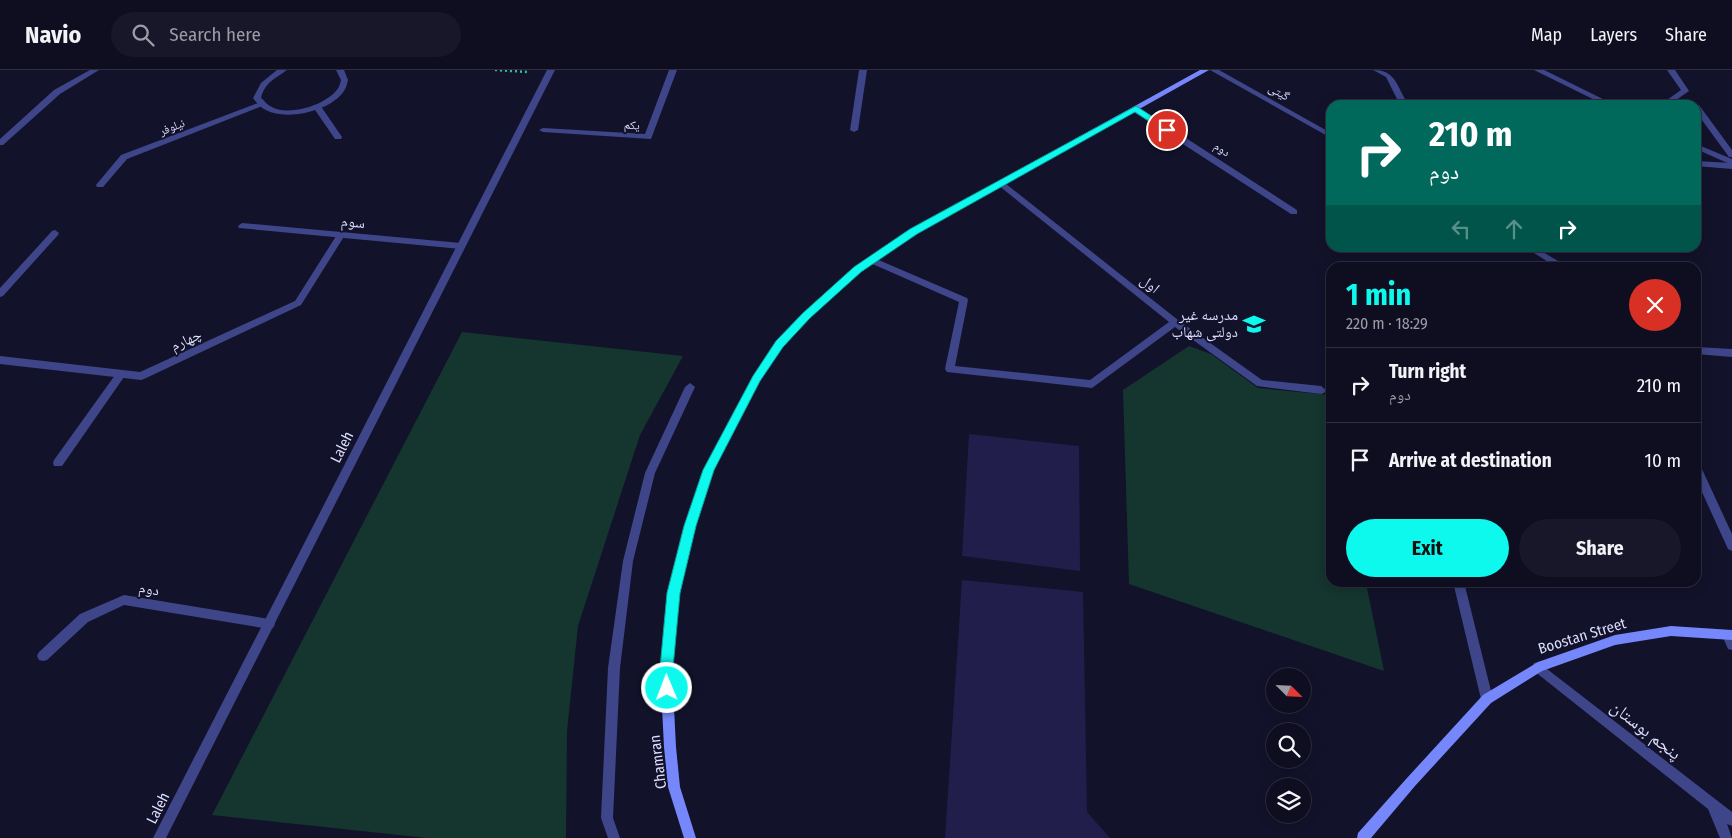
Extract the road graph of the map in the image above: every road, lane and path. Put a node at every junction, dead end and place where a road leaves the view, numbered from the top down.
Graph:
1 (95, 70) edge
2 (283, 70) edge
3 (340, 70) edge
4 (495, 70) edge
5 (673, 70) edge
6 (863, 70) edge
7 (1205, 70) edge
8 (1214, 70) edge
9 (1377, 70) edge
10 (1538, 70) edge
11 (1670, 70) edge
12 (274, 72) edge
13 (550, 72) edge
14 (1685, 91) junction
15 (1401, 99) dead end
16 (1601, 100) edge
17 (1672, 100) edge
18 (1692, 100) edge
19 (261, 105) junction
20 (317, 107) junction
21 (1136, 109) junction
22 (1701, 113) edge
23 (543, 130) dead end
24 (854, 130) dead end
25 (1326, 133) edge
26 (338, 137) dead end
27 (0, 143) edge
28 (1701, 148) edge
29 (1732, 155) edge
30 (1701, 163) edge
31 (1732, 164) edge
32 (1002, 183) junction
33 (100, 185) dead end
34 (1294, 212) dead end
35 (242, 226) dead end
36 (55, 233) dead end
37 (341, 235) junction
38 (461, 246) junction
39 (1537, 252) edge
40 (871, 260) junction
41 (1555, 262) edge
42 (0, 294) edge
43 (1175, 322) junction
44 (1701, 350) edge
45 (1732, 353) edge
46 (0, 360) edge
47 (121, 374) junction
48 (690, 387) dead end
49 (1321, 390) dead end
50 (58, 463) dead end
51 (1701, 478) edge
52 (1732, 546) edge
53 (1459, 587) edge
54 (269, 624) junction
55 (1731, 639) edge
56 (42, 656) dead end
57 (1538, 667) junction
58 (1487, 699) junction
59 (1713, 805) junction
60 (1732, 820) edge
61 (162, 838) edge
62 (614, 838) edge
63 (690, 838) edge
64 (1363, 838) edge
65 (1726, 838) edge

1 - 27 street
2 - 12 street
3 - 20 street
4 - 13 path
5 - 23 street, یکم
6 - 24 street
7 - 21 main road, Chamran
8 - 25 street, گیتی
9 - 15 street
10 - 16 street
11 - 14 street
12 - 19 street
13 - 38 street, Laleh
14 - 17 street
14 - 18 street
19 - 20 street
19 - 33 street, نیلوفر
20 - 26 street
21 - 32 main road, Chamran
21 - 34 street, دوم
22 - 29 street
28 - 31 street
30 - 31 street
32 - 40 main road, Chamran
32 - 43 street, اول
35 - 37 street, سوم
36 - 42 street
37 - 38 street, سوم
37 - 47 street, چهارم
38 - 54 street, Laleh
39 - 41 street
40 - 43 street
40 - 63 main road, Chamran
43 - 49 street, اول
44 - 45 street
46 - 47 street, چهارم
47 - 50 street
48 - 62 street
51 - 52 street
53 - 58 street
54 - 56 street, دوم
54 - 61 street, Laleh
55 - 57 main road, Boostan Street
57 - 58 main road, Boostan Street
57 - 59 street, پنجم بوستان
58 - 64 main road, Boostan Street
59 - 60 street, پنجم بوستان
59 - 65 street

